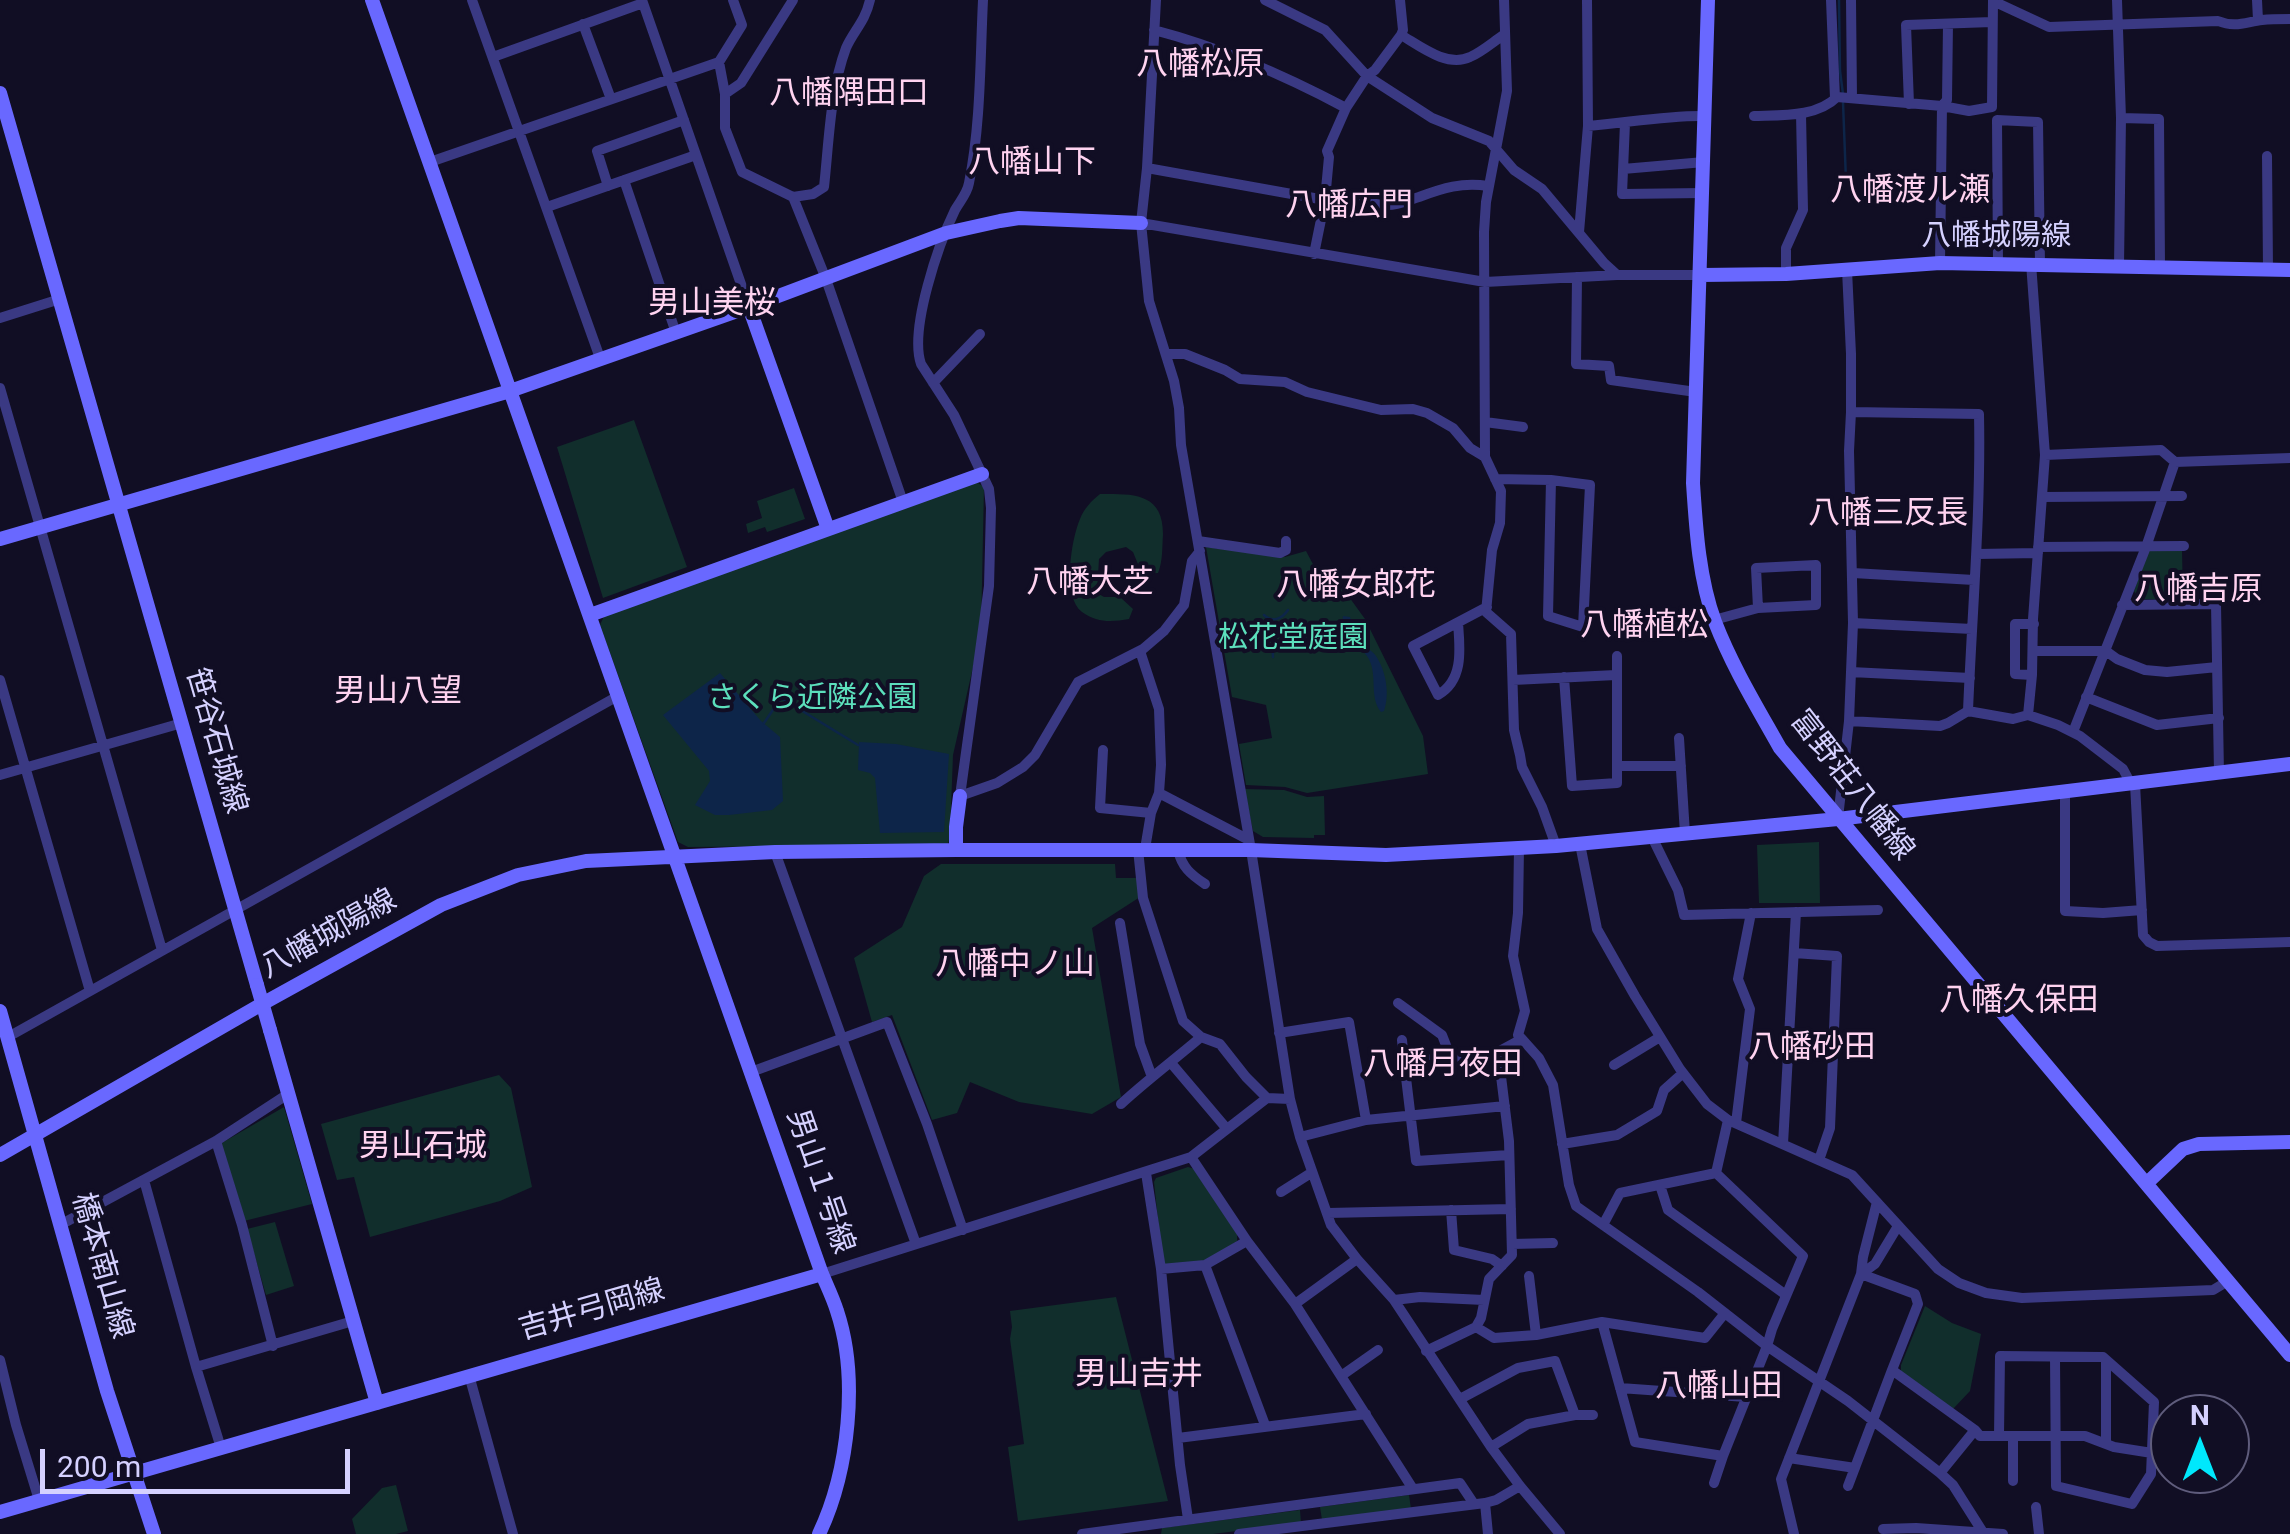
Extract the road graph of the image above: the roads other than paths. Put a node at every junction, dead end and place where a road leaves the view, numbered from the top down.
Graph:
1 (372, 0) edge
2 (472, 0) edge
3 (733, 0) edge
4 (793, 0) edge
5 (870, 0) edge
6 (983, 0) edge
7 (1156, 0) edge
8 (1265, 0) edge
9 (1294, 0) edge
10 (1400, 0) edge
11 (1504, 0) edge
12 (1587, 0) edge
13 (1708, 0) edge
14 (1831, 0) edge
15 (1851, 0) edge
16 (1994, 0) edge
17 (2116, 0) edge
18 (2258, 0) edge
19 (642, 1) edge
20 (1289, 12) junction
21 (2290, 19) edge
22 (2258, 20) junction
23 (1992, 22) junction
24 (2116, 23) junction
25 (584, 24) junction
26 (1948, 24) junction
27 (1154, 30) junction
28 (1505, 34) junction
29 (1401, 36) junction
30 (492, 57) junction
31 (719, 62) junction
32 (1367, 76) junction
33 (669, 79) junction
34 (725, 94) junction
35 (611, 98) junction
36 (1842, 98) junction
37 (1, 102) edge
38 (1909, 104) junction
39 (1942, 106) junction
40 (1346, 108) junction
41 (1802, 114) junction
42 (1706, 116) junction
43 (1754, 116) dead end
44 (2121, 118) junction
45 (684, 120) junction
46 (1625, 123) junction
47 (1588, 126) junction
48 (520, 133) junction
49 (1498, 148) junction
50 (696, 155) junction
51 (2266, 156) dead end
52 (430, 162) junction
53 (1704, 162) junction
54 (1147, 168) junction
55 (1623, 169) junction
56 (624, 180) junction
57 (608, 186) junction
58 (1488, 186) junction
59 (1703, 192) junction
60 (793, 197) junction
61 (1325, 200) junction
62 (546, 208) junction
63 (1141, 223) junction
64 (1579, 232) junction
65 (946, 234) junction
66 (1314, 254) junction
67 (1940, 263) junction
68 (1998, 264) junction
69 (2035, 264) junction
70 (2118, 266) junction
71 (2160, 267) junction
72 (2268, 269) junction
73 (1847, 270) junction
74 (2290, 270) edge
75 (1786, 274) junction
76 (1617, 275) junction
77 (1701, 276) junction
78 (1577, 277) junction
79 (826, 279) junction
80 (1485, 282) junction
81 (60, 298) junction
82 (749, 307) junction
83 (0, 318) edge
84 (676, 332) junction
85 (980, 334) dead end
86 (1166, 354) junction
87 (600, 358) junction
88 (933, 383) junction
89 (0, 388) edge
90 (510, 390) junction
91 (1696, 392) junction
92 (1851, 412) junction
93 (1485, 422) junction
94 (1522, 426) dead end
95 (2045, 456) junction
96 (1486, 457) junction
97 (2290, 458) edge
98 (2175, 462) junction
99 (982, 474) junction
100 (1495, 479) junction
101 (1551, 480) junction
102 (2162, 496) junction
103 (2182, 496) dead end
104 (2042, 497) junction
105 (903, 502) junction
106 (118, 504) junction
107 (40, 527) junction
108 (828, 529) junction
109 (0, 539) edge
110 (1286, 541) dead end
111 (1199, 546) junction
112 (2184, 546) dead end
113 (2146, 547) junction
114 (2038, 550) junction
115 (1978, 554) junction
116 (1853, 572) junction
117 (1974, 580) junction
118 (2122, 606) junction
119 (1487, 607) junction
120 (1758, 608) junction
121 (590, 615) junction
122 (1714, 620) junction
123 (1458, 623) junction
124 (1853, 624) junction
125 (2034, 624) junction
126 (1972, 630) junction
127 (1140, 650) junction
128 (2033, 651) junction
129 (2106, 651) junction
130 (1618, 656) dead end
131 (2218, 667) junction
132 (1850, 672) junction
133 (1616, 675) junction
134 (2032, 675) junction
135 (1564, 678) junction
136 (1970, 678) junction
137 (0, 680) edge
138 (1514, 680) junction
139 (618, 696) junction
140 (2086, 697) junction
141 (1968, 710) junction
142 (2028, 716) junction
143 (2219, 718) junction
144 (1848, 720) junction
145 (182, 723) junction
146 (2072, 732) junction
147 (1679, 738) dead end
148 (102, 746) junction
149 (1103, 750) dead end
150 (2290, 764) edge
151 (1617, 766) junction
152 (1681, 766) junction
153 (25, 768) junction
154 (2219, 774) junction
155 (0, 775) edge
156 (2133, 784) junction
157 (2065, 792) junction
158 (1159, 794) junction
159 (960, 796) junction
160 (1150, 813) junction
161 (1838, 819) junction
162 (1685, 834) junction
163 (1652, 837) junction
164 (1580, 844) junction
165 (1250, 845) junction
166 (1556, 846) junction
167 (1519, 848) junction
168 (1142, 849) junction
169 (956, 850) junction
170 (1178, 850) junction
171 (775, 852) junction
172 (675, 856) junction
173 (1205, 884) dead end
174 (235, 910) junction
175 (1878, 910) dead end
176 (2142, 910) junction
177 (1796, 912) junction
178 (1751, 913) junction
179 (1120, 924) dead end
180 (2290, 942) edge
181 (162, 950) junction
182 (1794, 953) junction
183 (90, 991) junction
184 (1398, 1003) dead end
185 (0, 1011) edge
186 (1279, 1033) junction
187 (1201, 1036) junction
188 (1660, 1036) junction
189 (8, 1037) junction
190 (842, 1038) junction
191 (1522, 1039) junction
192 (1402, 1040) dead end
193 (1498, 1052) junction
194 (1451, 1058) junction
195 (1404, 1060) junction
196 (1170, 1063) junction
197 (1614, 1064) dead end
198 (751, 1072) junction
199 (1683, 1073) junction
200 (1152, 1077) junction
201 (288, 1094) junction
202 (1267, 1098) junction
203 (1290, 1099) junction
204 (1121, 1104) dead end
205 (1505, 1106) junction
206 (1410, 1114) junction
207 (1366, 1120) junction
208 (1732, 1122) junction
209 (1227, 1129) junction
210 (36, 1135) junction
211 (1300, 1137) junction
212 (216, 1141) junction
213 (2290, 1142) edge
214 (1562, 1144) junction
215 (1783, 1144) junction
216 (0, 1155) edge
217 (1509, 1155) junction
218 (1191, 1157) junction
219 (1818, 1160) junction
220 (1716, 1172) junction
221 (1146, 1173) junction
222 (1312, 1173) junction
223 (144, 1180) junction
224 (2147, 1182) junction
225 (1660, 1185) junction
226 (1280, 1192) dead end
227 (1877, 1202) junction
228 (1510, 1209) junction
229 (1451, 1210) junction
230 (1328, 1213) junction
231 (60, 1224) junction
232 (1603, 1226) junction
233 (1898, 1226) junction
234 (963, 1230) junction
235 (1247, 1241) junction
236 (1553, 1243) dead end
237 (916, 1244) junction
238 (1512, 1244) junction
239 (1357, 1259) junction
240 (1205, 1265) junction
241 (1502, 1266) junction
242 (1161, 1269) junction
243 (822, 1274) junction
244 (1861, 1274) junction
245 (1529, 1276) dead end
246 (2228, 1280) junction
247 (1786, 1295) junction
248 (1394, 1300) junction
249 (1484, 1300) junction
250 (1295, 1304) junction
251 (1725, 1314) junction
252 (353, 1322) junction
253 (1602, 1322) junction
254 (1476, 1326) junction
255 (1536, 1335) junction
256 (273, 1346) junction
257 (1767, 1346) junction
258 (1378, 1350) dead end
259 (1426, 1351) junction
260 (2290, 1355) edge
261 (2055, 1357) junction
262 (0, 1360) edge
263 (2106, 1360) junction
264 (196, 1366) junction
265 (1892, 1370) junction
266 (469, 1375) junction
267 (1341, 1376) junction
268 (1820, 1382) junction
269 (1620, 1388) junction
270 (1746, 1398) junction
271 (2150, 1398) edge
272 (1460, 1399) junction
273 (377, 1404) junction
274 (1366, 1414) junction
275 (1575, 1415) junction
276 (1593, 1415) dead end
277 (1873, 1421) junction
278 (16, 1425) junction
279 (1264, 1425) junction
280 (0, 1429) edge
281 (1975, 1430) junction
282 (2000, 1436) junction
283 (2013, 1436) junction
284 (2056, 1436) junction
285 (1178, 1438) junction
286 (2106, 1444) junction
287 (1490, 1447) junction
288 (222, 1448) junction
289 (2150, 1453) edge
290 (1723, 1456) junction
291 (1790, 1458) junction
292 (1856, 1468) junction
293 (1940, 1473) junction
294 (134, 1474) junction
295 (2150, 1476) edge
296 (2014, 1481) dead end
297 (1714, 1483) dead end
298 (1520, 1486) junction
299 (1848, 1486) dead end
300 (1415, 1489) junction
301 (39, 1500) junction
302 (1310, 1504) junction
303 (1480, 1504) junction
304 (2036, 1507) dead end
305 (1421, 1511) junction
306 (0, 1512) edge
307 (1188, 1520) junction
308 (1154, 1530) edge
309 (1313, 1530) edge
310 (1884, 1530) dead end
311 (1901, 1531) edge
312 (1984, 1533) edge
313 (154, 1534) edge
314 (513, 1534) edge
315 (819, 1534) edge
316 (1082, 1534) edge
317 (1238, 1534) edge
318 (1488, 1534) edge
319 (1560, 1534) edge
320 (1794, 1534) edge
321 (2002, 1534) edge
322 (2039, 1534) edge

1 - 52 street, 男山１号線
2 - 30 street
3 - 31 street
4 - 34 street
5 - 60 street
6 - 65 street
7 - 27 street
8 - 20 street
9 - 20 street
10 - 29 street
11 - 28 street
12 - 47 street
13 - 42 street, 富野荘八幡線
14 - 36 street
15 - 36 street
16 - 23 street
16 - 24 street
17 - 24 street
18 - 22 street
19 - 25 street
19 - 33 street
20 - 32 street
21 - 22 street
22 - 24 street
23 - 26 street
23 - 39 street
24 - 44 street
25 - 30 street
25 - 35 street
26 - 38 street
26 - 39 street
27 - 40 street
27 - 54 street
28 - 29 street
28 - 49 street
29 - 32 street
30 - 48 street
31 - 33 street
31 - 34 street
32 - 40 street
32 - 49 street
33 - 35 street
33 - 45 street
34 - 60 street
35 - 48 street
36 - 38 street
36 - 41 street
37 - 81 street, 笹谷石城線
38 - 39 street
39 - 67 street
40 - 61 street
41 - 43 street
41 - 75 street
42 - 46 street
42 - 53 street, 富野荘八幡線
44 - 70 street
44 - 71 street
45 - 50 street
45 - 57 street
46 - 47 street
46 - 55 street
47 - 64 street
48 - 52 street
48 - 62 street
49 - 58 street
49 - 64 street
50 - 56 street
50 - 82 street
51 - 72 street
52 - 90 street, 男山１号線
53 - 55 street
53 - 59 street, 富野荘八幡線
54 - 61 street
54 - 63 street
55 - 59 street
56 - 57 street
56 - 84 street
57 - 62 street
58 - 61 street
58 - 80 street
59 - 77 street, 富野荘八幡線
60 - 79 street
61 - 66 street
62 - 87 street
63 - 65 street
63 - 66 street
63 - 86 street
64 - 76 street
65 - 79 street
65 - 88 street
66 - 80 street
67 - 68 street, 八幡城陽線
67 - 73 street, 八幡城陽線
68 - 69 street, 八幡城陽線
68 - 69 street
69 - 70 street, 八幡城陽線
69 - 95 street
70 - 71 street, 八幡城陽線
71 - 72 street, 八幡城陽線
72 - 74 street, 八幡城陽線
73 - 75 street, 八幡城陽線
73 - 92 street
75 - 77 street, 八幡城陽線
76 - 77 street
76 - 78 street
77 - 91 street, 富野荘八幡線
78 - 80 street
78 - 91 street
79 - 82 street
79 - 105 street
80 - 93 street
81 - 83 street
81 - 106 street, 笹谷石城線
82 - 84 street
82 - 108 street
84 - 87 street
85 - 88 street
86 - 96 street
86 - 111 street
87 - 90 street
88 - 99 street
89 - 107 street
90 - 106 street
90 - 121 street, 男山１号線
91 - 122 street, 富野荘八幡線
92 - 115 street
92 - 116 street
93 - 94 street
93 - 96 street
95 - 98 street
95 - 104 street
96 - 100 street
97 - 98 street
98 - 102 street
99 - 105 street
99 - 159 street
100 - 101 street
100 - 119 street
101 - 101 street
102 - 103 street
102 - 104 street
102 - 113 street
104 - 114 street
105 - 108 street
106 - 107 street
106 - 145 street, 笹谷石城線
107 - 109 street
107 - 148 street
108 - 121 street
110 - 111 street
111 - 127 street
111 - 165 street
112 - 113 street
113 - 114 street
113 - 118 street
114 - 115 street
114 - 125 street
115 - 117 street
116 - 117 street
116 - 124 street
117 - 126 street
118 - 129 street
118 - 131 street
119 - 123 street
119 - 138 street
120 - 120 street
120 - 122 street
121 - 139 street, 男山１号線
122 - 161 street, 富野荘八幡線
123 - 123 street
124 - 126 street
124 - 132 street
125 - 128 street
125 - 134 street
126 - 136 street
127 - 158 street
127 - 159 street
128 - 129 street
128 - 134 street
129 - 131 street
129 - 140 street
130 - 133 street
131 - 143 street
132 - 136 street
132 - 144 street
133 - 135 street
133 - 151 street
134 - 142 street
135 - 138 street
135 - 151 street
136 - 141 street
137 - 153 street
138 - 166 street
139 - 172 street, 男山１号線
139 - 174 street
140 - 143 street
140 - 146 street
141 - 142 street
141 - 144 street
142 - 146 street
143 - 154 street
144 - 161 street
145 - 148 street
145 - 174 street, 笹谷石城線
146 - 156 street
147 - 152 street
148 - 153 street
148 - 181 street
149 - 160 street
150 - 154 street, 八幡城陽線
151 - 152 street
152 - 162 street
153 - 155 street
153 - 183 street
154 - 156 street, 八幡城陽線
156 - 157 street, 八幡城陽線
156 - 176 street
157 - 161 street, 八幡城陽線
157 - 176 street
158 - 160 street
158 - 165 street
159 - 169 street
160 - 168 street
161 - 162 street, 八幡城陽線
161 - 224 street, 富野荘八幡線
162 - 163 street, 八幡城陽線
163 - 164 street, 八幡城陽線
163 - 178 street
164 - 166 street, 八幡城陽線
164 - 188 street
165 - 167 street, 八幡城陽線
165 - 170 street, 八幡城陽線
165 - 186 street
166 - 167 street, 八幡城陽線
167 - 191 street
168 - 169 street, 八幡城陽線
168 - 170 street, 八幡城陽線
168 - 187 street
169 - 171 street, 八幡城陽線
170 - 173 street
171 - 172 street, 八幡城陽線
171 - 190 street
172 - 198 street, 男山１号線
172 - 210 street, 八幡城陽線
174 - 181 street
174 - 201 street, 笹谷石城線, bridge
175 - 177 street
176 - 180 street
177 - 178 street
177 - 182 street
178 - 208 street
179 - 200 street
181 - 183 street
182 - 215 street
182 - 219 street
183 - 189 street
184 - 194 street
185 - 189 street, 橋本南山線
186 - 203 street
186 - 207 street
187 - 196 street
187 - 202 street
188 - 197 street
188 - 199 street
189 - 210 street, 橋本南山線
190 - 198 street
190 - 234 street
190 - 237 street
191 - 193 street
191 - 214 street
192 - 195 street
193 - 194 street
193 - 205 street
194 - 195 street
195 - 206 street
196 - 200 street
196 - 209 street
198 - 243 street, 男山１号線
199 - 208 street
199 - 214 street
200 - 204 street
201 - 212 street
201 - 252 street, 笹谷石城線
202 - 203 street
202 - 209 street
203 - 211 street
205 - 206 street
205 - 217 street
206 - 207 street
206 - 217 street
207 - 211 street
208 - 215 street
208 - 220 street
209 - 218 street
210 - 216 street, 八幡城陽線
210 - 231 street, 橋本南山線
211 - 222 street
212 - 223 street
212 - 256 street
213 - 224 street
214 - 232 street
215 - 219 street
217 - 228 street
218 - 221 street
218 - 235 street
219 - 227 street
220 - 225 street
220 - 247 street
221 - 234 street
221 - 242 street
222 - 226 street
222 - 230 street
223 - 231 street
223 - 264 street
224 - 246 street, 富野荘八幡線
225 - 232 street
225 - 247 street
227 - 233 street
227 - 244 street
228 - 229 street
228 - 238 street
229 - 230 street
229 - 241 street
230 - 239 street
231 - 294 street, 橋本南山線
232 - 251 street
233 - 244 street
233 - 246 street
234 - 237 street
235 - 240 street
235 - 250 street
236 - 238 street
237 - 243 street
238 - 241 street
239 - 248 street
239 - 250 street
240 - 242 street
240 - 279 street
241 - 249 street
242 - 285 street
243 - 266 street, 吉井弓岡線
243 - 315 street, 男山１号線
244 - 265 street
244 - 268 street
245 - 255 street
246 - 260 street, 富野荘八幡線
247 - 257 street
248 - 249 street
248 - 259 street
249 - 254 street
250 - 267 street
251 - 253 street
251 - 257 street
252 - 256 street
252 - 273 street, 笹谷石城線
253 - 255 street
253 - 269 street
254 - 255 street
254 - 259 street
256 - 264 street
257 - 268 street
257 - 270 street
258 - 267 street
259 - 272 street
261 - 263 street
261 - 282 street
261 - 284 street
262 - 278 street
263 - 271 street
263 - 286 street
264 - 288 street
265 - 277 street
265 - 281 street
266 - 273 street, 吉井弓岡線
266 - 314 street
267 - 274 street
268 - 277 street
268 - 291 street
269 - 270 street
269 - 290 street
270 - 290 street
272 - 275 street
272 - 287 street
273 - 288 street, 吉井弓岡線
274 - 279 street
274 - 300 street
275 - 276 street
275 - 287 street
277 - 292 street
277 - 293 street
278 - 280 street
278 - 301 street
279 - 285 street
281 - 282 street
281 - 293 street
282 - 283 street
283 - 284 street
283 - 296 street
284 - 286 street
284 - 295 street
285 - 307 street
286 - 289 street
287 - 298 street
288 - 294 street, 吉井弓岡線
290 - 297 street
291 - 292 street
291 - 320 street
292 - 299 street
293 - 312 street
294 - 301 street, 吉井弓岡線
294 - 313 street, 橋本南山線
298 - 303 street
298 - 319 street
300 - 302 street
300 - 303 street
300 - 305 street
301 - 306 street, 吉井弓岡線
302 - 307 street
302 - 309 street
303 - 305 street
303 - 318 street
304 - 322 street
305 - 309 street
307 - 308 street
308 - 316 street
309 - 317 street
310 - 311 street
311 - 312 street
312 - 321 street

